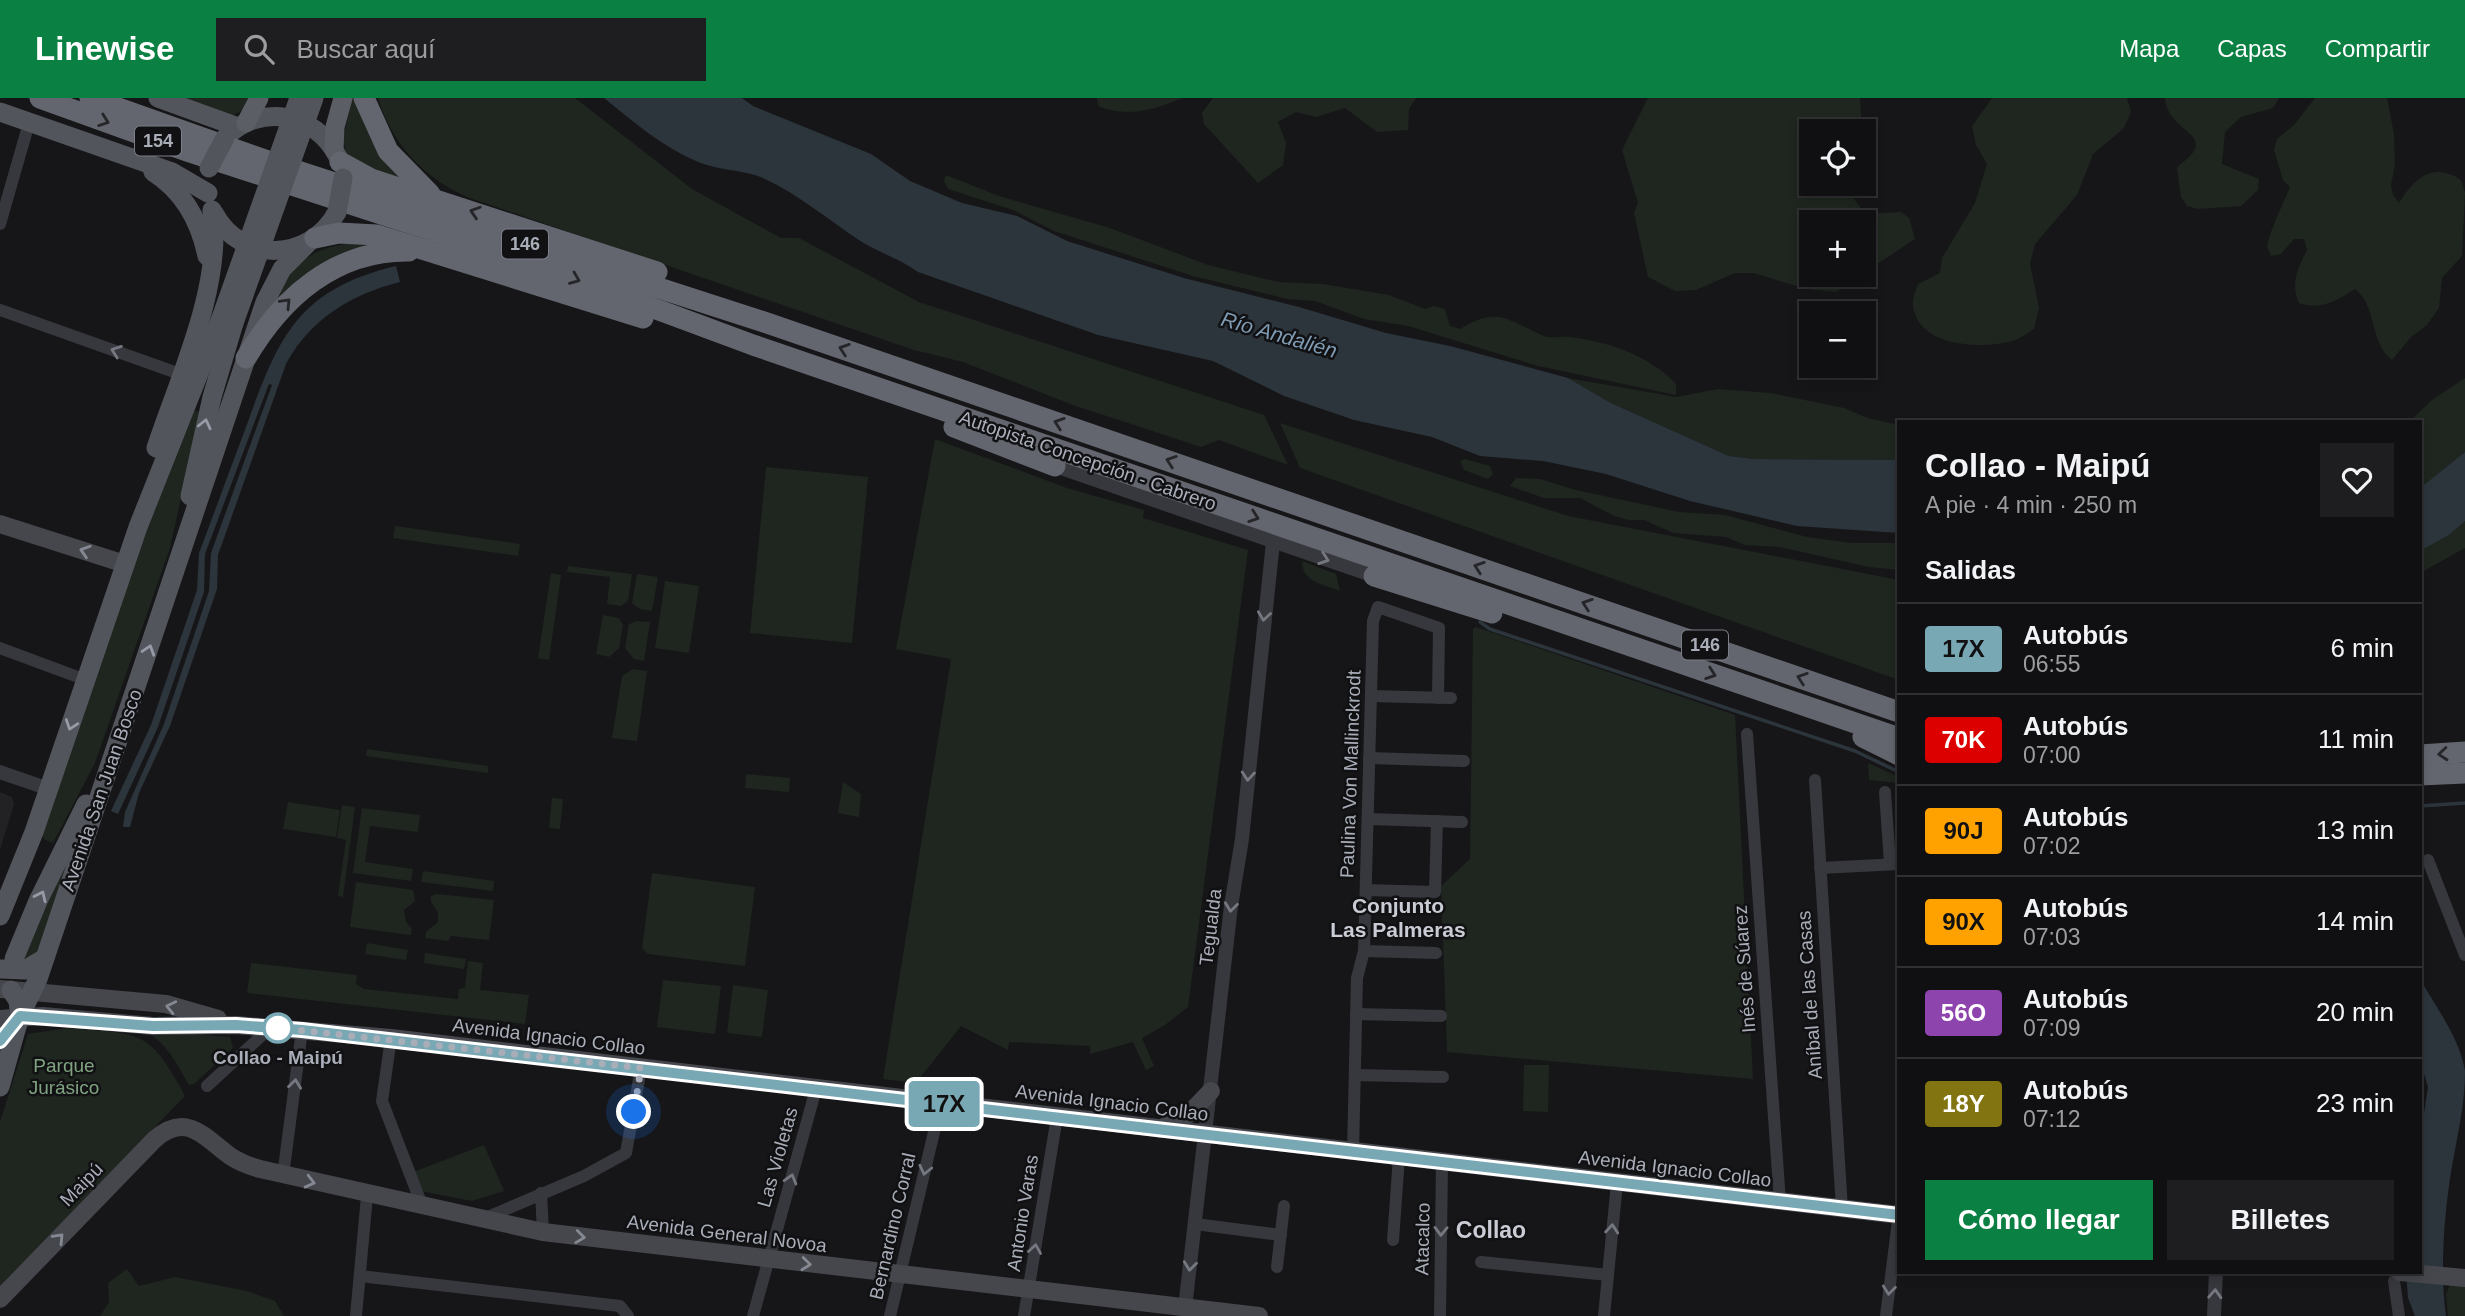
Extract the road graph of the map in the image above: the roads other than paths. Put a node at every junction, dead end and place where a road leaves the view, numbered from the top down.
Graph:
1 (40, 98) edge
2 (90, 98) edge
3 (158, 98) edge
4 (260, 98) edge
5 (299, 98) edge
6 (314, 98) edge
7 (343, 98) edge
8 (364, 98) edge
9 (0, 112) edge
10 (29, 123) junction
11 (236, 129) junction
12 (128, 157) junction
13 (339, 164) junction
14 (280, 174) junction
15 (437, 200) junction
16 (210, 201) junction
17 (0, 224) edge
18 (312, 240) junction
19 (442, 255) junction
20 (210, 278) junction
21 (0, 310) edge
22 (228, 320) junction
23 (767, 323) junction
24 (753, 345) junction
25 (246, 358) junction
26 (180, 374) junction
27 (891, 391) junction
28 (1055, 466) joint
29 (0, 524) edge
30 (138, 527) junction
31 (1273, 542) junction
32 (178, 563) junction
33 (125, 564) junction
34 (1374, 576) joint
35 (0, 648) edge
36 (1647, 652) junction
37 (86, 680) junction
38 (1371, 696) junction
39 (1806, 706) junction
40 (1897, 708) edge
41 (1747, 734) dead end
42 (1897, 737) edge
43 (2465, 752) edge
44 (1897, 754) edge
45 (2422, 755) edge
46 (1369, 758) junction
47 (111, 761) junction
48 (1464, 761) dead end
49 (0, 772) edge
50 (2465, 773) edge
51 (2422, 775) edge
52 (1815, 780) dead end
53 (49, 789) junction
54 (1885, 792) dead end
55 (1368, 820) junction
56 (1437, 821) junction
57 (1462, 822) dead end
58 (2444, 859) dead end
59 (2424, 861) edge
60 (1894, 864) edge
61 (1820, 868) junction
62 (1366, 890) junction
63 (0, 916) edge
64 (1364, 951) junction
65 (1436, 953) dead end
66 (2465, 956) edge
67 (45, 958) junction
68 (7, 964) edge
69 (6, 990) edge
70 (32, 992) junction
71 (1356, 1014) junction
72 (20, 1016) junction
73 (1441, 1016) dead end
74 (0, 1019) edge
75 (236, 1025) junction
76 (271, 1027) junction
77 (302, 1030) junction
78 (391, 1038) junction
79 (0, 1041) edge
80 (641, 1068) junction
81 (1355, 1075) junction
82 (1443, 1077) dead end
83 (207, 1086) dead end
84 (0, 1087) edge
85 (816, 1089) junction
86 (1211, 1091) junction
87 (941, 1103) junction
88 (1057, 1117) junction
89 (1160, 1129) junction
90 (205, 1134) joint
91 (1206, 1135) junction
92 (1353, 1152) junction
93 (1399, 1157) junction
94 (1442, 1162) junction
95 (284, 1176) junction
96 (1616, 1183) junction
97 (541, 1194) junction
98 (367, 1196) junction
99 (1780, 1202) junction
100 (1284, 1206) dead end
101 (423, 1208) junction
102 (1842, 1209) junction
103 (1897, 1214) edge
104 (479, 1220) junction
105 (1195, 1224) junction
106 (1897, 1230) edge
107 (542, 1232) junction
108 (1281, 1235) junction
109 (1392, 1240) dead end
110 (768, 1260) junction
111 (1481, 1262) dead end
112 (1277, 1267) dead end
113 (900, 1274) junction
114 (2216, 1274) edge
115 (1608, 1275) junction
116 (2399, 1275) edge
117 (360, 1276) junction
118 (2465, 1278) edge
119 (1029, 1288) junction
120 (4, 1291) edge
121 (1185, 1312) edge
122 (356, 1316) edge
123 (628, 1316) edge
124 (753, 1316) edge
125 (890, 1316) edge
126 (1024, 1316) edge
127 (1259, 1316) edge
128 (1440, 1316) edge
129 (1604, 1316) edge
130 (1886, 1316) edge
131 (2214, 1316) edge
132 (2399, 1316) edge

1 -> 14 highway, 154
2 - 14 highway, 154
3 - 11 main road
4 - 11 highway
5 - 22 main road, bridge
6 - 22 main road, bridge
7 - 13 highway
8 - 15 highway
9 - 10 main road
10 - 12 main road
10 - 17 street
11 - 13 main road
11 - 16 main road, bridge
12 - 16 main road
12 - 20 main road
13 - 15 highway
13 - 18 main road, bridge
14 - 23 highway, Autopista Concepción - Cabrero / 146
14 -> 24 highway, Autopista Concepción - Cabrero / 146
23 -> 15 highway
16 - 18 main road
16 - 20 main road
18 - 19 highway
18 - 25 main road, Avenida San Juan Bosco
19 - 24 highway
25 -> 19 highway
20 - 26 main road
26 -> 21 street
22 - 30 main road
32 -> 22 main road, Avenida San Juan Bosco
40 -> 23 highway, Autopista Concepción - Cabrero / 146
24 - 27 highway, Autopista Concepción - Cabrero / 146
25 - 32 main road, Avenida San Juan Bosco
26 - 30 main road
27 - 28 highway
27 -> 36 highway, Autopista Concepción - Cabrero / 146
28 - 31 street
33 -> 29 main road
30 - 33 main road
31 -> 34 street
31 -> 86 street, Tegualda
47 -> 32 main road, Avenida San Juan Bosco
33 - 37 main road
34 - 36 highway
35 - 37 street
36 -> 39 highway, Autopista Concepción - Cabrero / 146
37 -> 53 main road
38 - 38 street, Paulina Von Mallinckrodt
38 - 46 street, Paulina Von Mallinckrodt
39 - 42 highway, Autopista Concepción - Cabrero / 146
39 - 44 highway
41 - 99 street, Inés de Súarez
43 -> 45 highway
46 - 48 street
46 - 55 street, Paulina Von Mallinckrodt
47 - 67 main road, Avenida San Juan Bosco
68 -> 47 main road
49 - 53 street
50 - 51 highway
52 - 61 street, Aníbal de las Casas
53 - 63 main road
54 - 60 street
55 - 56 street
55 - 62 street, Paulina Von Mallinckrodt
56 - 57 street
56 - 62 street
58 - 59 street
59 - 66 street
60 - 61 street
61 - 102 street, Aníbal de las Casas
62 - 64 street, Paulina Von Mallinckrodt
64 - 65 street
64 - 71 street, Paulina Von Mallinckrodt
67 - 68 main road
67 - 70 main road, Avenida San Juan Bosco
69 - 70 main road, Avenida Ignacio Collao
69 - 72 main road
70 - 72 main road, Avenida San Juan Bosco
75 -> 70 main road, Avenida Ignacio Collao
71 - 73 street
71 - 81 street, Paulina Von Mallinckrodt
72 - 74 main road, Avenida Ignacio Collao
72 - 75 main road, Avenida Ignacio Collao
72 - 79 main road, Avenida San Juan Bosco
72 - 84 main road, Avenida San Juan Bosco
75 - 76 main road, Avenida Ignacio Collao
76 - 77 main road, Avenida Ignacio Collao
76 - 83 street
77 - 78 main road, Avenida Ignacio Collao
95 -> 77 street
78 - 80 main road, Avenida Ignacio Collao
78 - 101 street
80 - 85 main road, Avenida Ignacio Collao
80 - 97 street
81 - 82 street
81 - 92 street, Paulina Von Mallinckrodt
85 - 87 main road, Avenida Ignacio Collao
110 -> 85 street, Las Violetas
86 - 89 main road
86 - 91 street, Tegualda
87 - 88 main road, Avenida Ignacio Collao
87 -> 113 street, Bernardino Corral
88 - 89 main road, Avenida Ignacio Collao
119 -> 88 street, Antonio Varas
89 - 91 main road, Avenida Ignacio Collao
90 - 95 main road, Avenida General Novoa
120 -> 90 main road, Maipú
91 - 92 main road, Avenida Ignacio Collao
91 - 105 street, Tegualda
92 - 93 main road, Avenida Ignacio Collao
93 - 94 main road, Avenida Ignacio Collao
93 - 109 street
94 - 96 main road, Avenida Ignacio Collao
94 -> 128 street, Atacalco
95 -> 98 main road, Avenida General Novoa
96 - 99 main road, Avenida Ignacio Collao
115 -> 96 street
97 - 104 street
97 - 107 street
98 - 101 main road, Avenida General Novoa
98 - 117 street
99 - 102 main road, Avenida Ignacio Collao
100 - 108 street
101 - 104 main road, Avenida General Novoa
102 - 103 main road, Avenida Ignacio Collao
104 - 107 main road, Avenida General Novoa
105 - 108 street
105 -> 121 street, Tegualda
106 -> 130 street
107 -> 110 main road, Avenida General Novoa
108 - 112 street
110 -> 113 main road, Avenida General Novoa
110 - 124 street, Las Violetas
111 - 115 street
113 - 119 main road, Avenida General Novoa
113 - 125 street, Bernardino Corral
131 -> 114 street
115 - 129 street
116 - 118 main road
116 - 132 street
117 - 122 street
117 - 123 street
119 - 121 main road, Avenida General Novoa
119 - 126 street, Antonio Varas
121 - 127 main road, Avenida General Novoa

